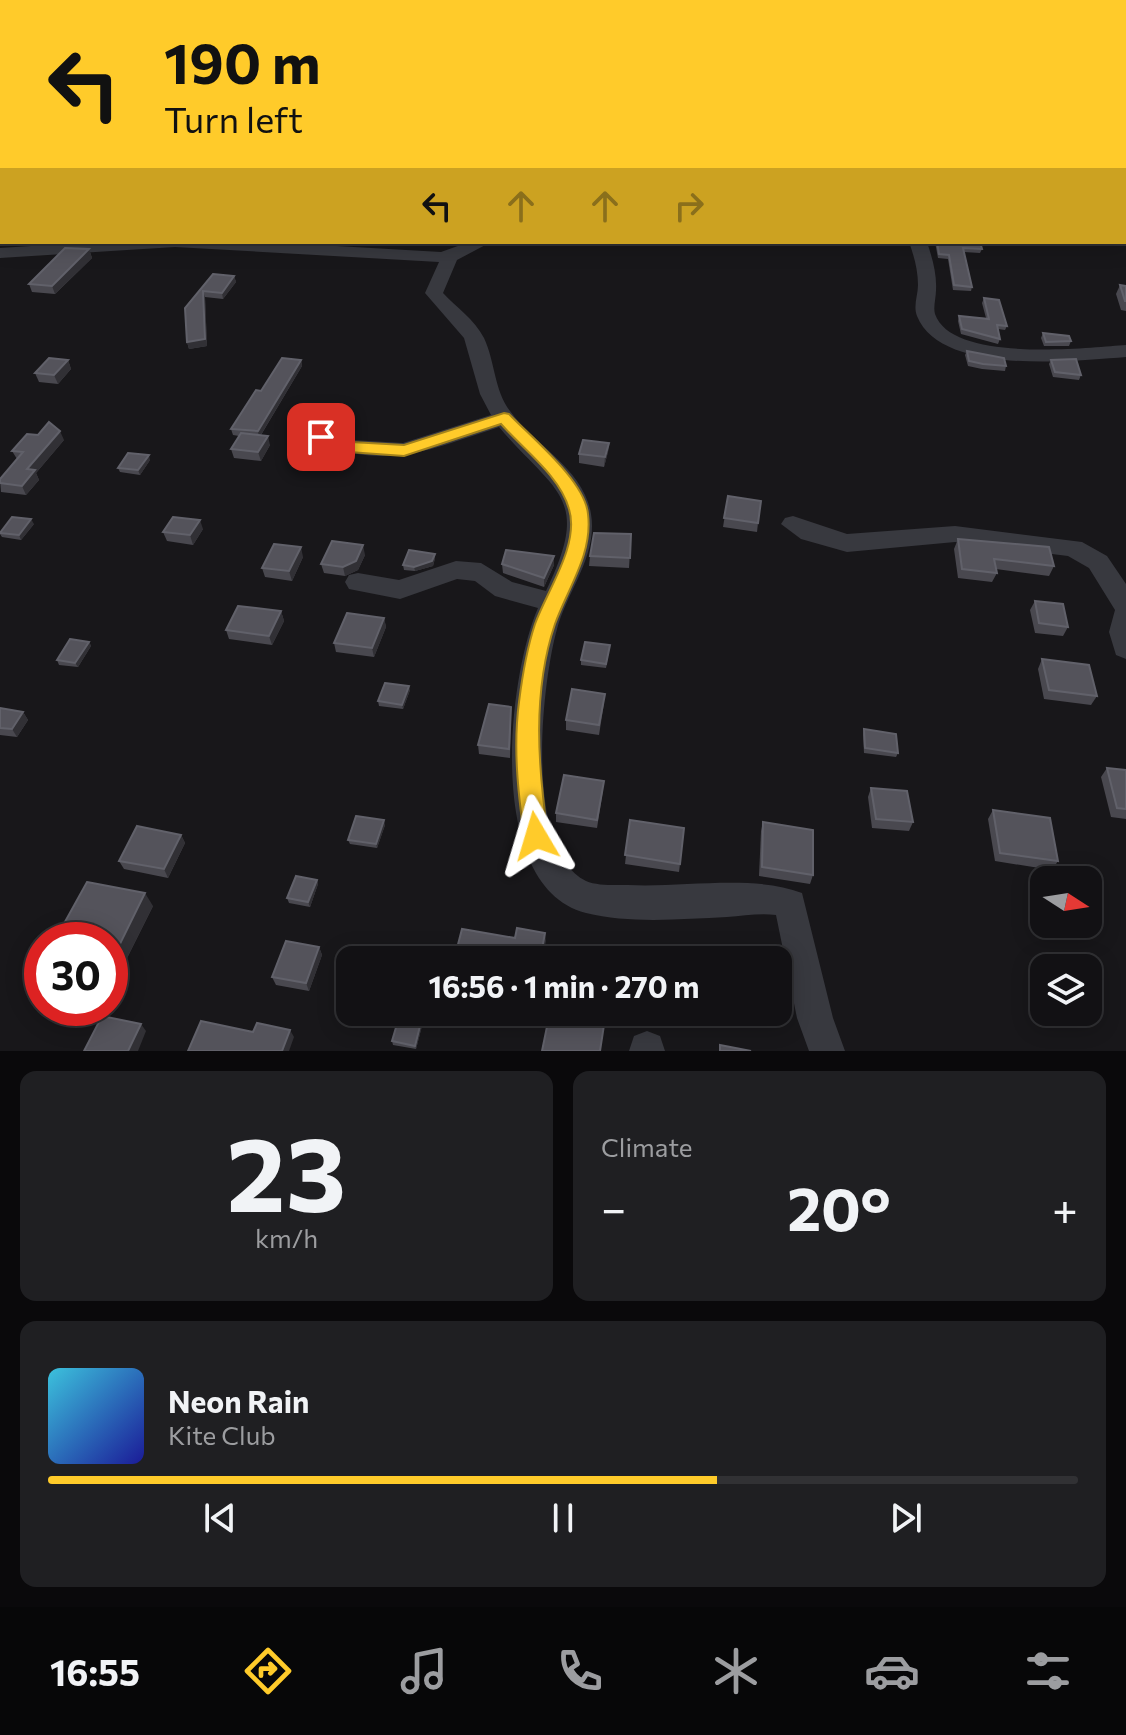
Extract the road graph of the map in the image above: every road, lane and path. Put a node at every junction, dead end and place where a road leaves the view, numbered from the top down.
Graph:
1 (143, 244) edge
2 (214, 244) edge
3 (477, 244) edge
4 (919, 244) edge
5 (0, 253) edge
6 (450, 256) junction
7 (1126, 351) edge
8 (504, 418) junction
9 (321, 437) dead end
10 (793, 524) dead end
11 (358, 582) dead end
12 (554, 603) junction
13 (1126, 605) edge
14 (1126, 614) edge
15 (1126, 648) edge
16 (827, 1051) edge

1 - 5 street
2 - 6 street
3 - 6 street
4 - 7 street
6 - 8 street
8 - 9 street
8 - 12 street
10 - 13 street
11 - 12 street
12 - 16 street
14 - 15 street

